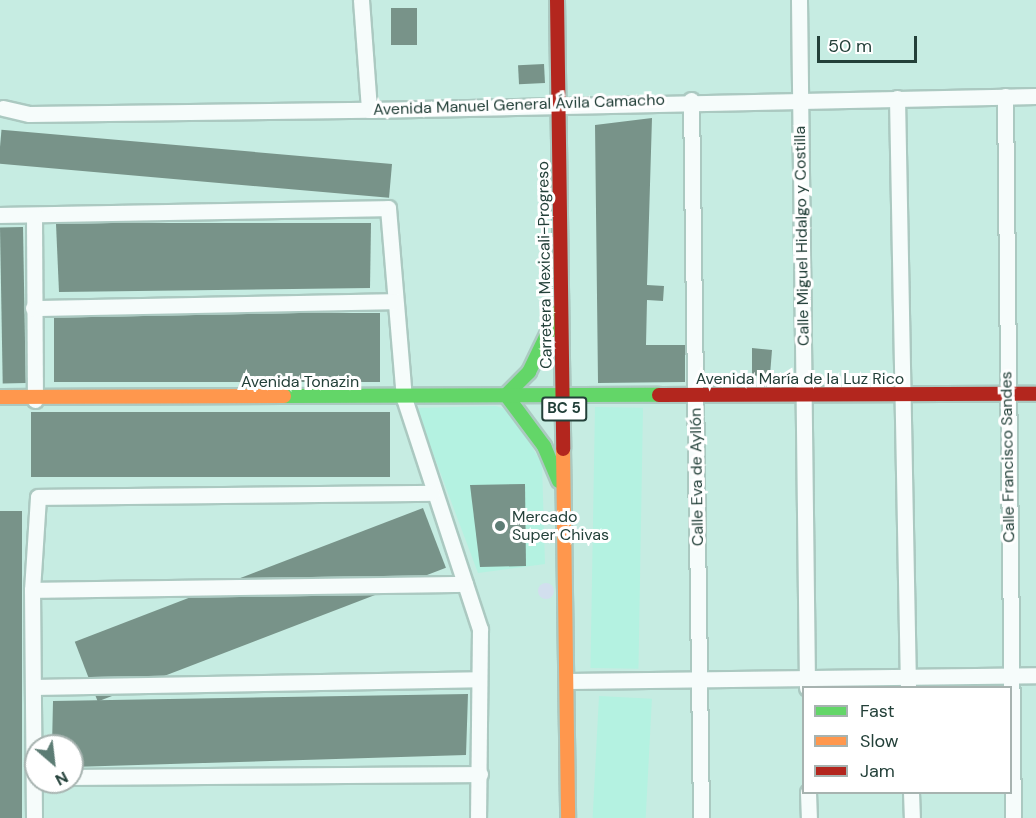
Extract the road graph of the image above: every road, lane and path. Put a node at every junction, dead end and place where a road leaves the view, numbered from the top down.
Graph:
1 (361, 0) edge
2 (557, 0) edge
3 (799, 0) edge
4 (1005, 96) junction
5 (1036, 96) edge
6 (897, 98) junction
7 (800, 99) junction
8 (691, 100) junction
9 (560, 102) junction
10 (1, 104) edge
11 (369, 110) junction
12 (0, 215) edge
13 (34, 215) junction
14 (395, 301) junction
15 (561, 305) junction
16 (33, 308) junction
17 (564, 394) junction
18 (805, 394) junction
19 (1006, 394) junction
20 (1036, 394) edge
21 (506, 395) junction
22 (695, 395) junction
23 (906, 395) junction
24 (0, 397) edge
25 (404, 398) junction
26 (35, 400) junction
27 (563, 491) junction
28 (432, 493) junction
29 (465, 584) junction
30 (32, 590) junction
31 (1013, 675) junction
32 (1036, 675) edge
33 (479, 679) junction
34 (700, 679) junction
35 (568, 681) junction
36 (908, 682) edge
37 (807, 683) edge
38 (33, 687) junction
39 (34, 734) edge
40 (480, 774) junction
41 (84, 777) edge
42 (34, 794) edge
43 (808, 794) edge
44 (911, 794) edge
45 (34, 818) edge
46 (478, 818) edge
47 (568, 818) edge
48 (701, 818) edge
49 (809, 818) edge
50 (912, 818) edge
51 (1013, 818) edge

1 - 11 street
2 - 9 street, Carretera Mexicali-Progreso / BC 5
3 - 7 street, Calle Miguel Hidalgo y Costilla
4 - 5 street, Avenida Manuel General Ávila Camacho
4 - 6 street, Avenida Manuel General Ávila Camacho
4 - 19 street, Calle Francisco Sandes
6 - 7 street, Avenida Manuel General Ávila Camacho
6 - 23 street
7 - 8 street, Avenida Manuel General Ávila Camacho
7 - 18 street, Calle Miguel Hidalgo y Costilla
8 - 9 street, Avenida Manuel General Ávila Camacho
8 - 22 street, Calle Eva de Ayllón
9 - 11 street, Avenida Manuel General Ávila Camacho
9 - 15 street, Carretera Mexicali-Progreso / BC 5
10 - 11 street, Avenida Manuel General Ávila Camacho
12 - 13 street
13 - 14 street
13 - 16 street
14 - 16 street
14 - 25 street
15 - 17 street, Carretera Mexicali-Progreso / BC 5
15 - 21 street
16 - 26 street
17 - 21 street, Avenida Tonazin
17 - 22 street, Avenida María de la Luz Rico
17 - 27 street, Carretera Mexicali-Progreso / BC 5
18 - 22 street, Avenida María de la Luz Rico
18 - 23 street, Avenida María de la Luz Rico
18 - 37 street, Calle Miguel Hidalgo y Costilla
19 - 20 street, Avenida María de la Luz Rico
19 - 23 street, Avenida María de la Luz Rico
19 - 31 street, Calle Francisco Sandes
21 - 25 street, Avenida Tonazin
21 - 27 street
22 - 34 street, Calle Eva de Ayllón
23 - 36 street
24 - 26 street, Avenida Tonazin
25 - 26 street, Avenida Tonazin
25 - 28 street
27 - 35 street, Carretera Mexicali-Progreso / BC 5
28 - 29 street
28 - 30 street
29 - 30 street
29 - 33 street
30 - 38 street
31 - 32 street
31 - 36 street
31 - 51 street, Calle Francisco Sandes
33 - 38 street
33 - 40 street
34 - 35 street
34 - 37 street
34 - 48 street, Calle Eva de Ayllón
35 - 47 street, Carretera Mexicali-Progreso / BC 5
36 - 37 street
38 - 39 street
40 - 41 street
40 - 46 street
42 - 45 street
43 - 49 street
44 - 50 street

